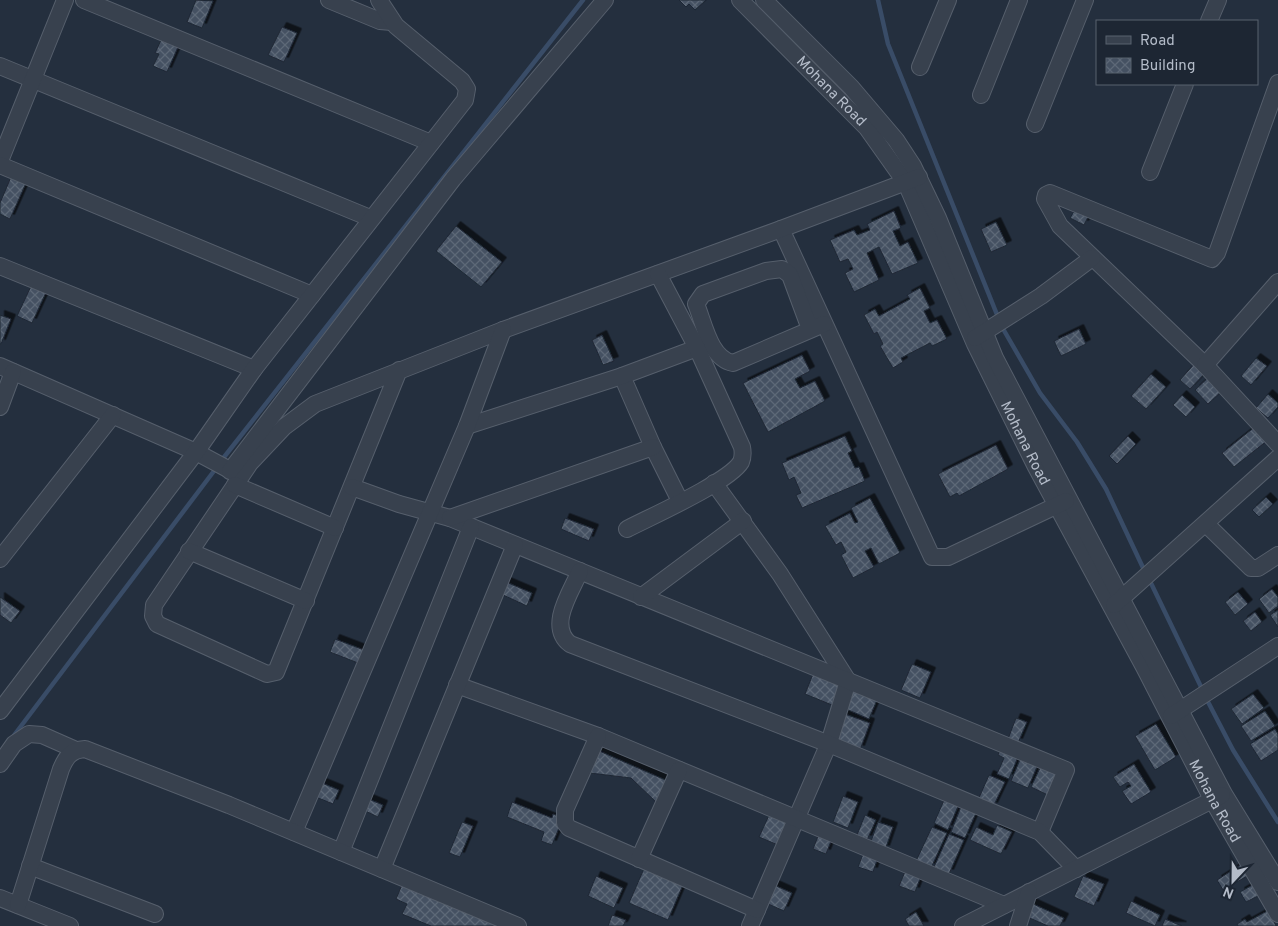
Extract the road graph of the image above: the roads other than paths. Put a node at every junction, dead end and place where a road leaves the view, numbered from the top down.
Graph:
1 (65, 0) edge
2 (84, 0) edge
3 (329, 0) edge
4 (379, 0) edge
5 (605, 0) edge
6 (740, 0) edge
7 (764, 0) edge
8 (948, 0) edge
9 (1019, 0) edge
10 (1085, 0) edge
11 (1218, 0) edge
12 (1210, 20) edge
13 (392, 22) junction
14 (0, 66) edge
15 (920, 68) dead end
16 (34, 80) junction
17 (1278, 83) edge
18 (1185, 85) edge
19 (981, 95) dead end
20 (1035, 124) dead end
21 (431, 143) junction
22 (0, 161) edge
23 (0, 165) edge
24 (1150, 172) dead end
25 (913, 180) junction
26 (370, 218) junction
27 (781, 230) junction
28 (1092, 258) junction
29 (0, 266) edge
30 (658, 274) junction
31 (1278, 282) edge
32 (312, 295) junction
33 (817, 326) junction
34 (503, 330) junction
35 (989, 330) junction
36 (697, 348) junction
37 (1205, 365) junction
38 (7, 369) edge
39 (254, 369) junction
40 (399, 370) junction
41 (622, 376) junction
42 (0, 407) edge
43 (113, 415) junction
44 (466, 426) junction
45 (1278, 444) edge
46 (652, 447) junction
47 (200, 454) junction
48 (1278, 458) edge
49 (235, 477) junction
50 (714, 483) junction
51 (352, 487) junction
52 (680, 501) junction
53 (1063, 502) junction
54 (429, 512) junction
55 (450, 518) junction
56 (743, 521) junction
57 (1206, 524) junction
58 (471, 527) junction
59 (335, 528) junction
60 (627, 529) dead end
61 (516, 545) junction
62 (189, 551) junction
63 (1278, 555) edge
64 (0, 559) edge
65 (580, 571) junction
66 (641, 597) junction
67 (306, 600) junction
68 (1117, 603) junction
69 (1278, 646) edge
70 (848, 681) junction
71 (457, 685) junction
72 (0, 711) edge
73 (1175, 714) junction
74 (598, 736) junction
75 (829, 744) junction
76 (76, 750) junction
77 (0, 764) edge
78 (679, 770) junction
79 (1218, 797) junction
80 (797, 819) junction
81 (294, 832) junction
82 (1040, 832) junction
83 (341, 852) junction
84 (639, 859) junction
85 (30, 866) junction
86 (382, 869) junction
87 (1076, 869) junction
88 (1278, 882) edge
89 (1029, 892) junction
90 (0, 898) edge
91 (18, 905) junction
92 (1004, 905) junction
93 (757, 910) junction
94 (155, 914) dead end
95 (1278, 914) edge
96 (70, 926) edge
97 (518, 926) edge
98 (750, 926) edge
99 (963, 926) edge
100 (1018, 926) edge

1 - 16 street
2 - 21 street
3 - 13 street
4 - 13 street
5 - 49 street
6 - 25 street, Mohana Road
7 - 25 street, Mohana Road
8 - 15 street
9 - 19 street
10 - 20 street
11 - 12 street
13 - 21 street
14 - 16 street
16 - 22 street
16 - 26 street
17 - 28 street
18 - 24 street
21 - 26 street
23 - 32 street
25 - 27 street
25 - 35 street, Mohana Road
26 - 32 street
27 - 30 street
27 - 33 street
28 - 35 street
28 - 37 street
29 - 39 street
30 - 34 street
30 - 36 street
31 - 37 street
32 - 39 street
33 - 33 street
33 - 53 street
34 - 40 street
34 - 44 street
35 - 53 street, Mohana Road
36 - 41 street
36 - 50 street
37 - 45 street
38 - 42 street
38 - 43 street
39 - 47 street
40 - 49 street
40 - 51 street
41 - 44 street
41 - 46 street
43 - 47 street
43 - 64 street
44 - 54 street
46 - 52 street
46 - 55 street
47 - 49 street
47 - 72 street
48 - 57 street
49 - 59 street
49 - 62 street
50 - 52 street
50 - 56 street
51 - 54 street
51 - 59 street
52 - 60 street
53 - 68 street, Mohana Road
54 - 55 street
54 - 81 street
55 - 58 street
56 - 66 street
56 - 70 street
57 - 63 street
57 - 68 street
58 - 61 street
58 - 83 street
59 - 67 street
61 - 65 street
61 - 71 street
62 - 67 street
62 - 67 street
65 - 66 street
65 - 75 street
66 - 70 street
68 - 73 street, Mohana Road
69 - 73 street
70 - 75 street
70 - 82 street
71 - 74 street
71 - 86 street
73 - 79 street, Mohana Road
74 - 78 street
74 - 84 street
75 - 80 street
75 - 82 street
76 - 77 street
76 - 81 street
76 - 85 street
78 - 80 street
78 - 84 street
79 - 87 street
79 - 88 street, Mohana Road
79 - 95 street, Mohana Road
80 - 92 street
80 - 93 street
81 - 83 street
82 - 87 street
83 - 86 street
84 - 93 street
85 - 91 street
85 - 94 street
86 - 97 street
87 - 89 street
89 - 92 street
89 - 100 street
90 - 91 street
91 - 96 street
92 - 99 street
93 - 98 street

